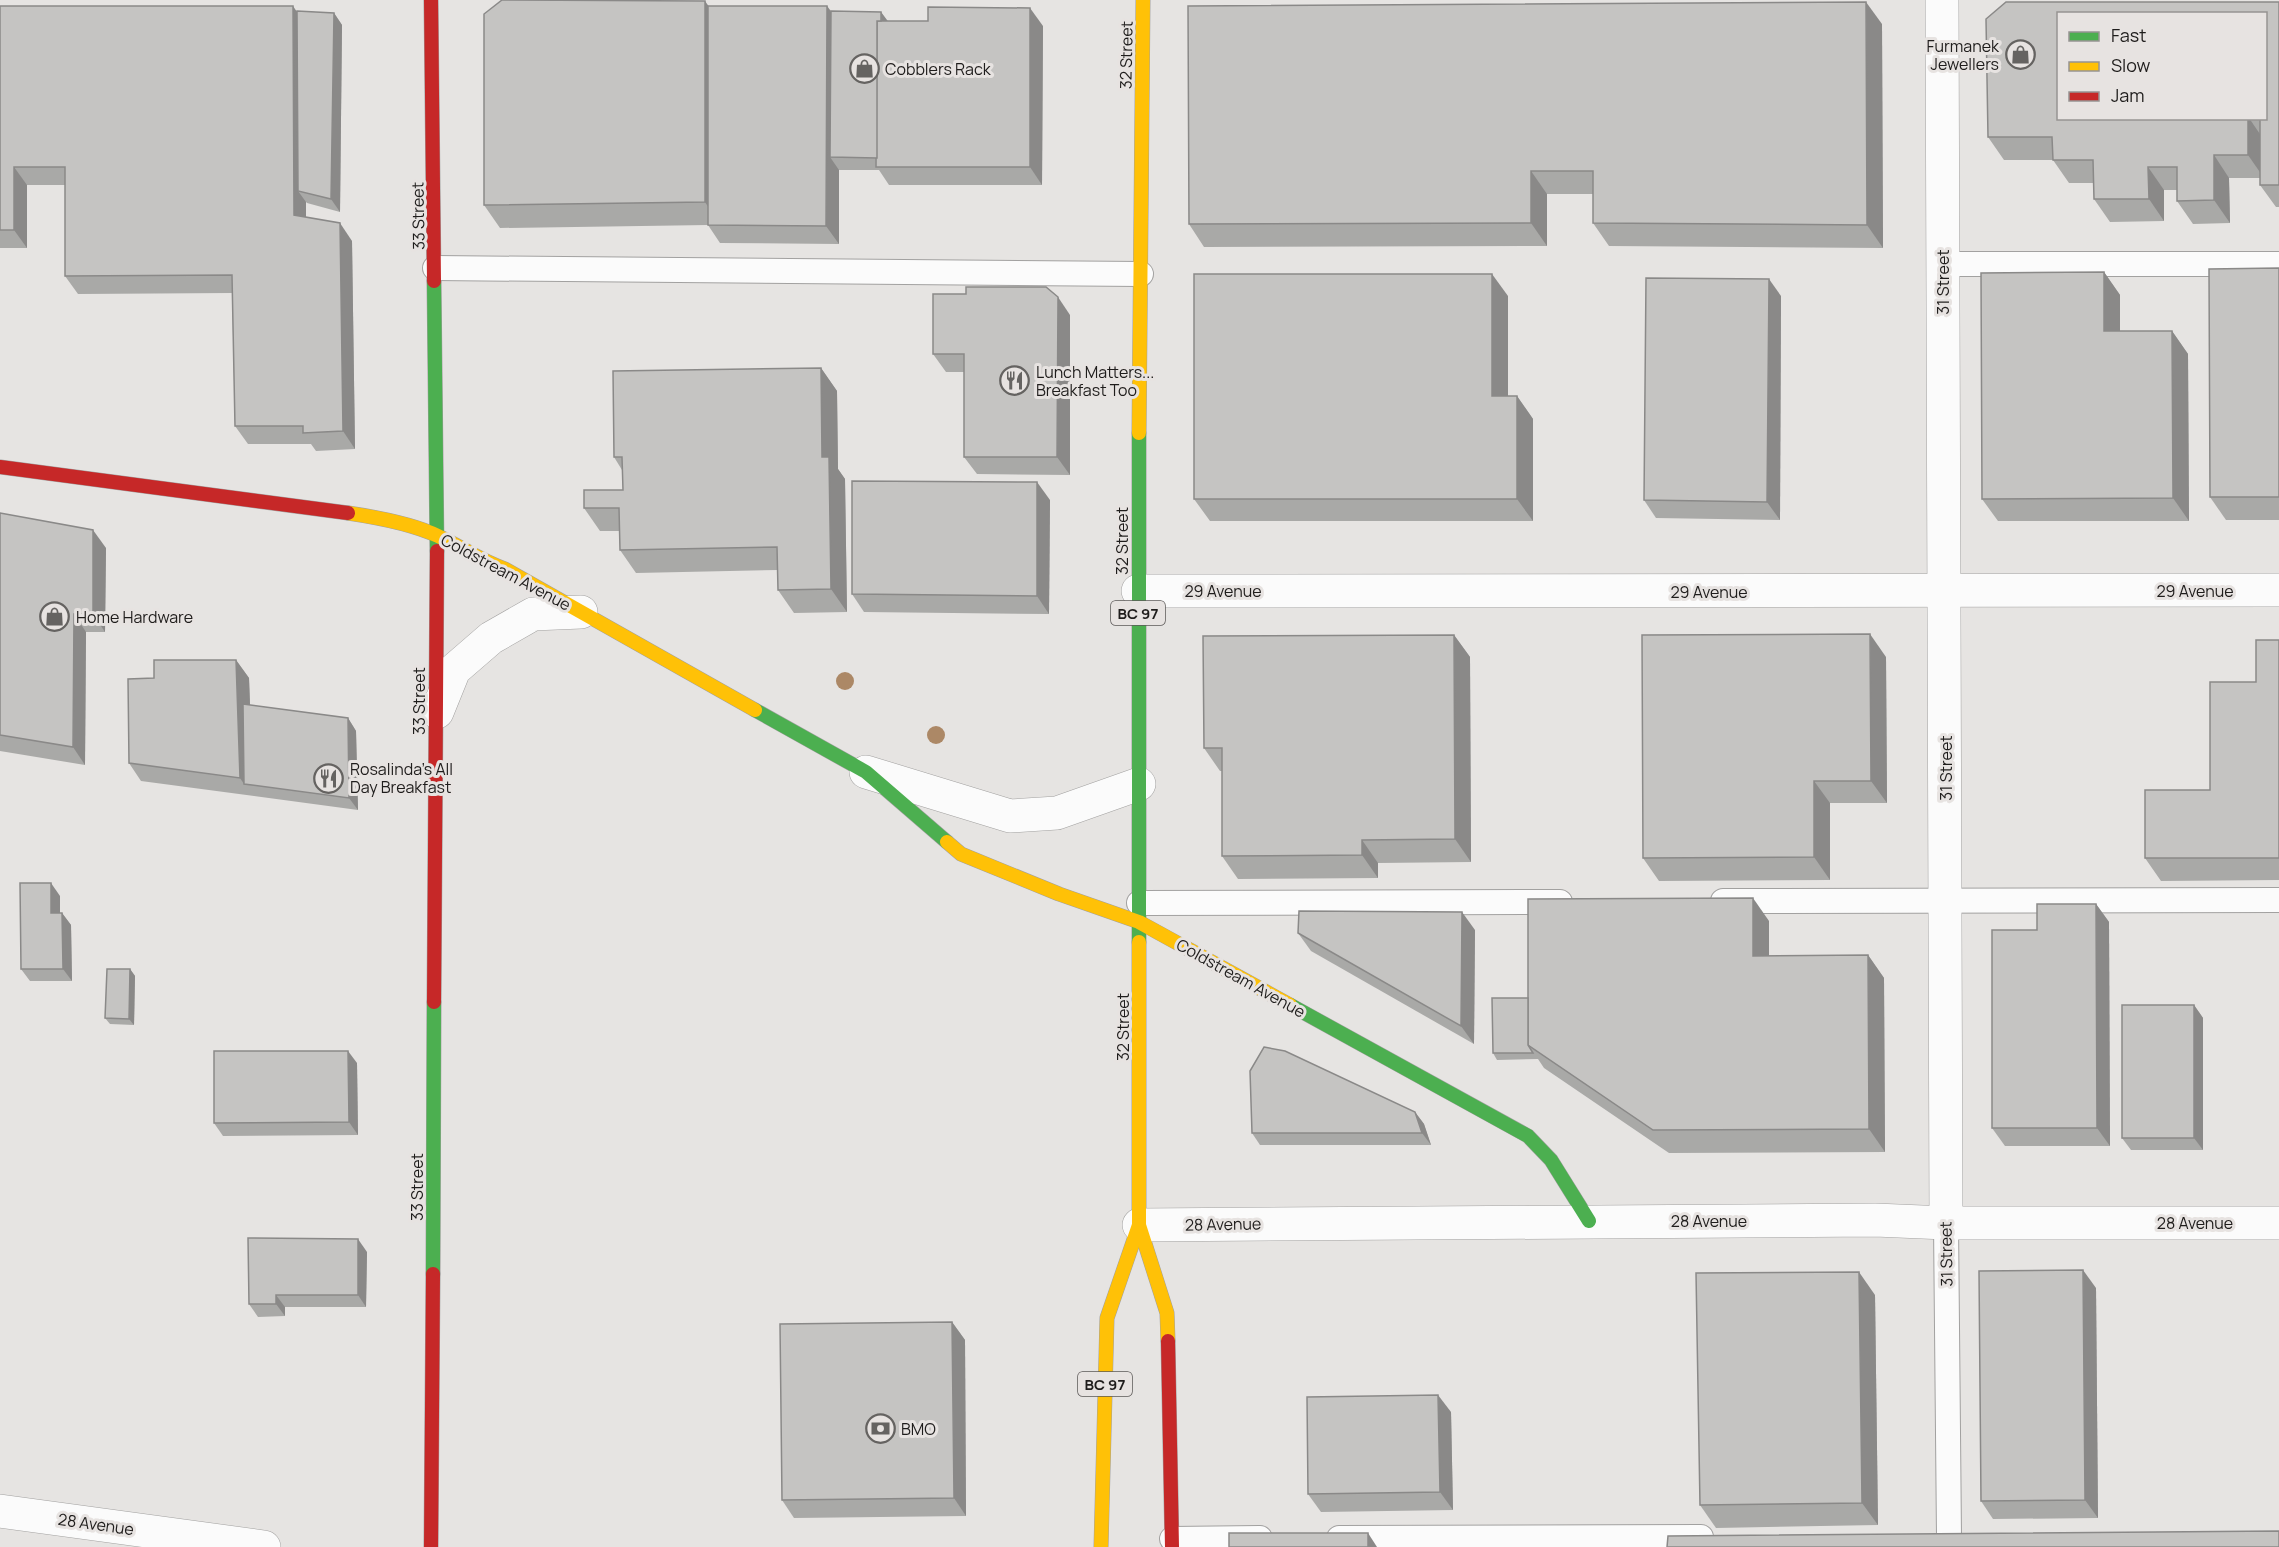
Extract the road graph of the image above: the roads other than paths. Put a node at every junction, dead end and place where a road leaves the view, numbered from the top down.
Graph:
1 (431, 0) edge
2 (1143, 0) edge
3 (1942, 0) edge
4 (1942, 264) junction
5 (2279, 264) edge
6 (435, 268) junction
7 (1141, 274) junction
8 (0, 467) edge
9 (437, 535) junction
10 (2279, 590) edge
11 (1138, 591) junction
12 (1945, 591) junction
13 (581, 612) junction
14 (435, 717) junction
15 (866, 772) junction
16 (1139, 784) junction
17 (2279, 900) edge
18 (1706, 901) edge
19 (1946, 901) junction
20 (1588, 902) edge
21 (1140, 913) junction
22 (1589, 1221) junction
23 (2279, 1222) edge
24 (1946, 1223) junction
25 (1139, 1225) junction
26 (0, 1511) edge
27 (1724, 1537) edge
28 (1949, 1537) edge
29 (1172, 1543) edge
30 (264, 1547) edge
31 (431, 1547) edge
32 (1101, 1547) edge

1 - 6 main road, 33 Street
2 - 7 main road, 32 Street / BC 97
3 - 4 street, 31 Street
4 - 5 lane
4 - 12 street, 31 Street
6 - 7 lane
6 - 9 main road, 33 Street
7 - 11 main road, 32 Street / BC 97
8 - 9 main road, Coldstream Avenue
9 - 13 main road, Coldstream Avenue
9 - 14 main road, 33 Street
10 - 12 street, 29 Avenue
11 - 12 street, 29 Avenue
11 - 16 main road, 32 Street / BC 97
12 - 19 street, 31 Street
13 - 14 street
13 - 15 main road, Coldstream Avenue
14 - 31 main road, 33 Street
15 - 16 street, Coldstream Avenue
15 - 21 main road, Coldstream Avenue
16 - 21 main road, 32 Street / BC 97
17 - 19 lane
18 - 19 lane
19 - 24 street, 31 Street
20 - 21 lane
21 - 22 main road, Coldstream Avenue
21 - 25 main road, 32 Street / BC 97
22 - 24 street, 28 Avenue
22 - 25 street, 28 Avenue
23 - 24 street, 28 Avenue
24 - 28 lane, 31 Street
25 - 29 main road, 32 Street / BC 97
25 - 32 main road, 32 Street / BC 97
26 - 30 street, 28 Avenue
27 - 29 lane

